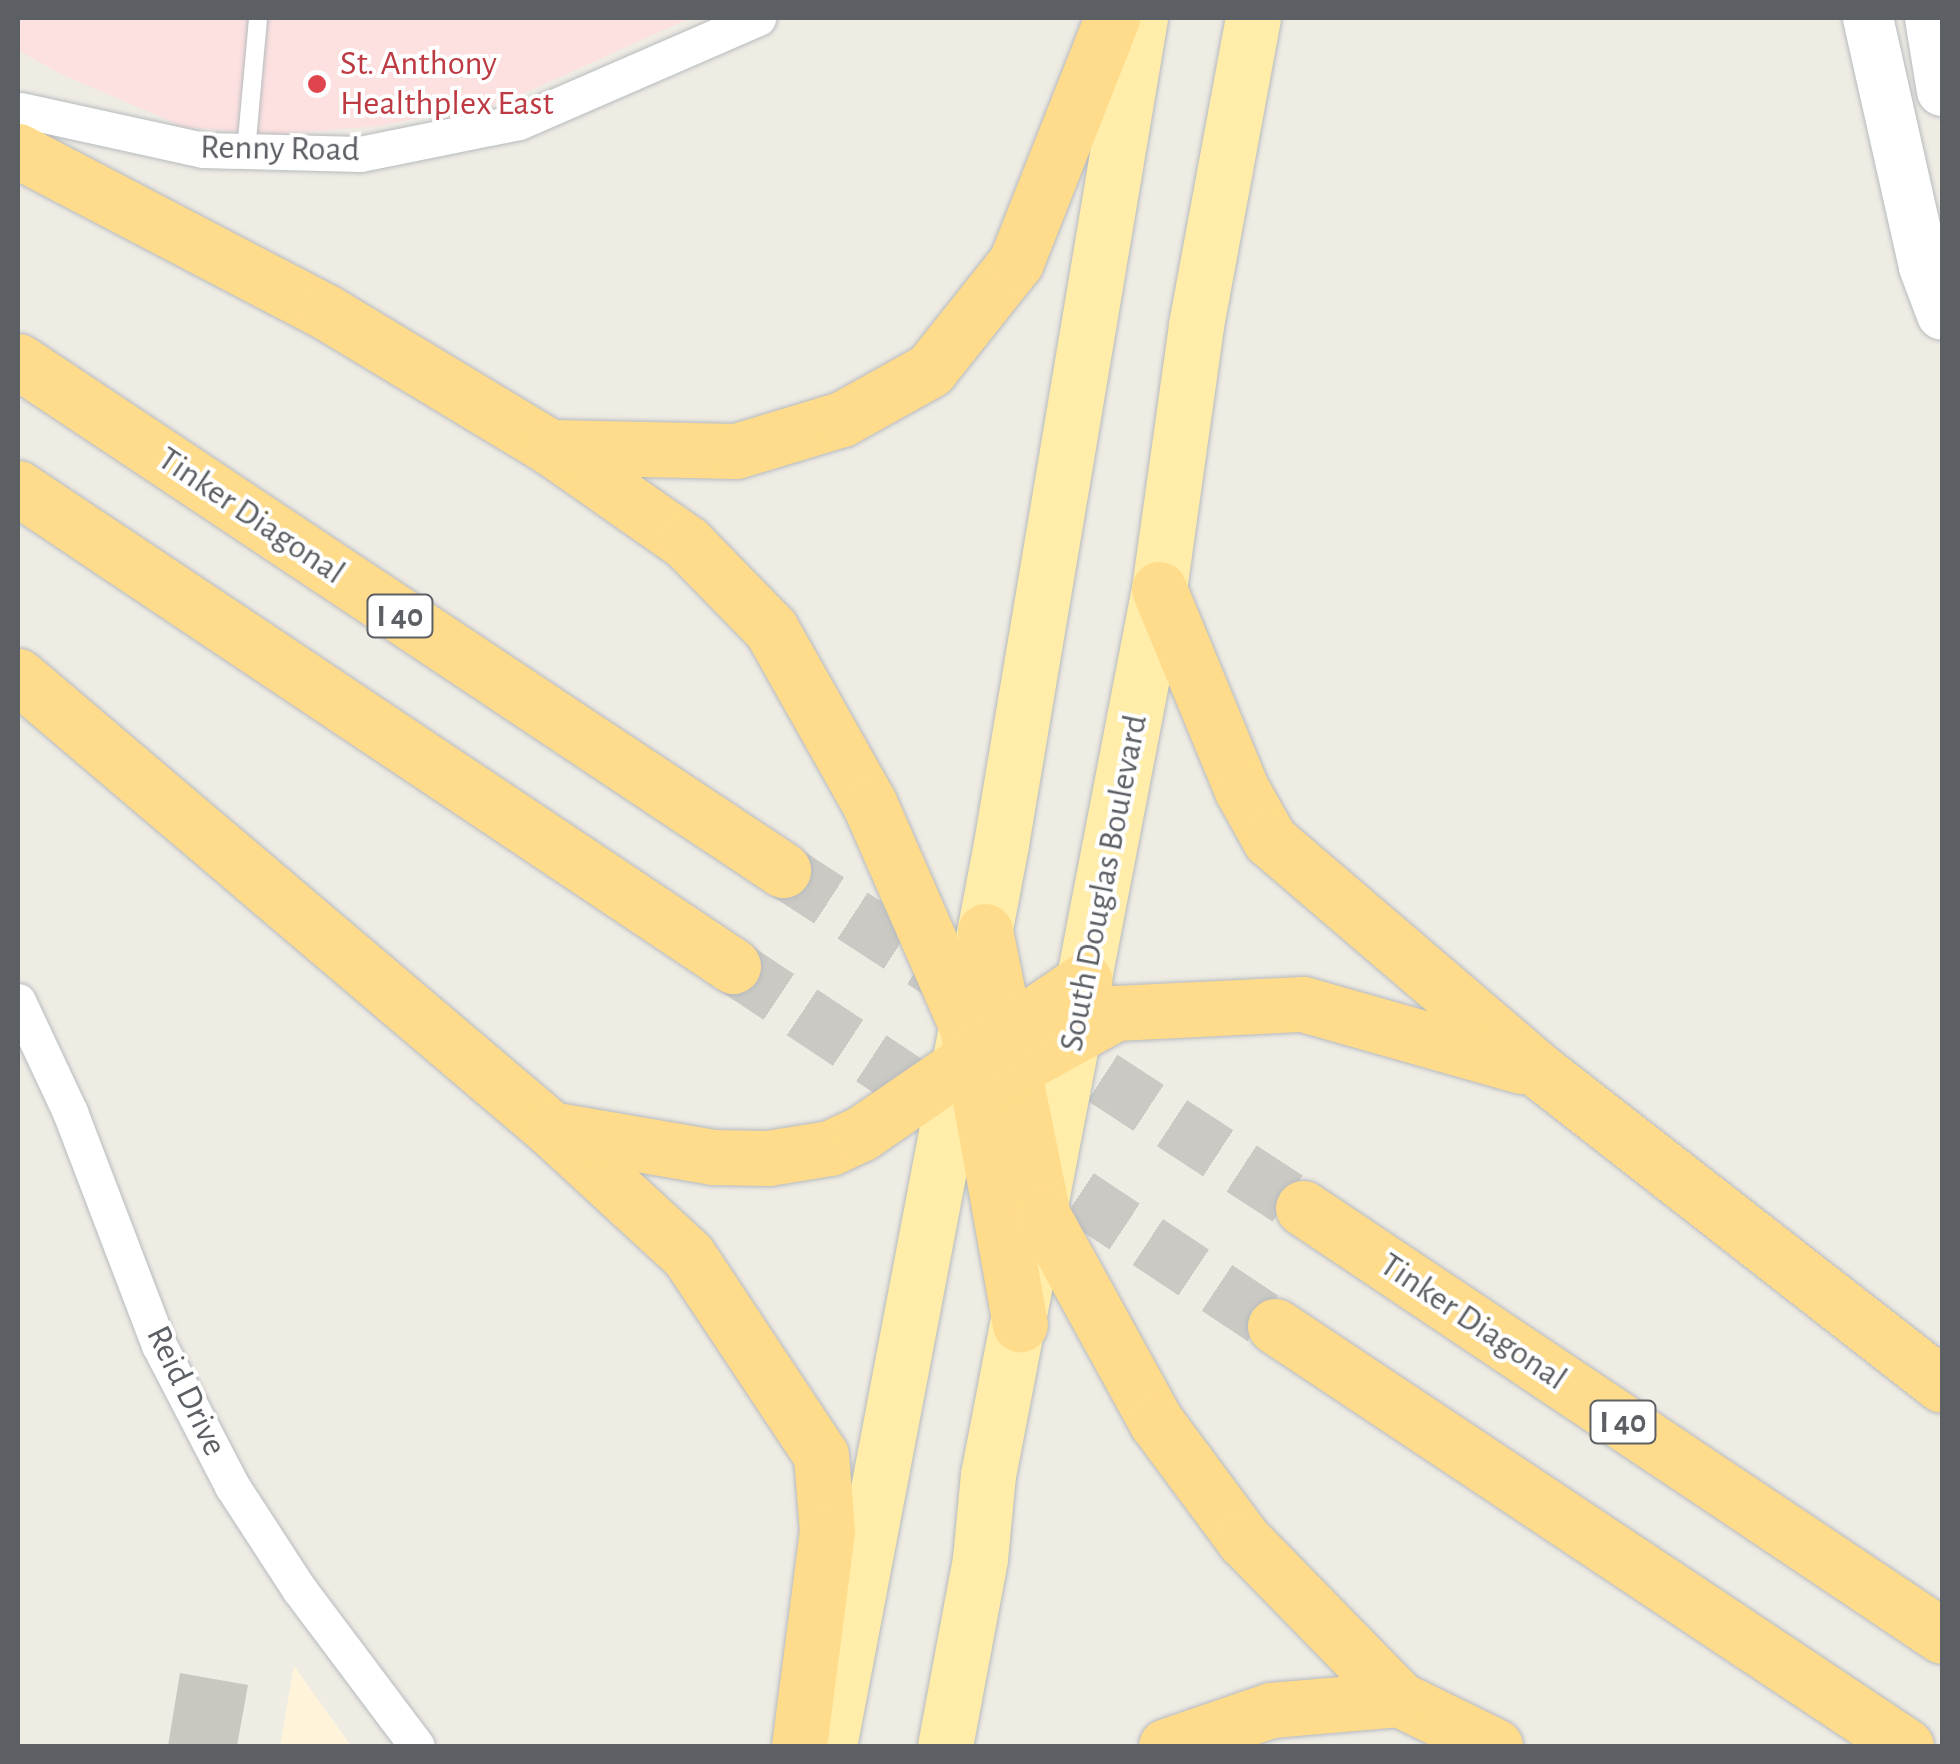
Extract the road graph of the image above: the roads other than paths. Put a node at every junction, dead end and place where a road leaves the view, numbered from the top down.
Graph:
1 (258, 18) edge
2 (758, 18) edge
3 (1112, 18) edge
4 (1140, 18) edge
5 (1253, 18) edge
6 (1868, 18) edge
7 (1930, 18) edge
8 (1942, 91) edge
9 (19, 130) edge
10 (246, 151) junction
11 (1942, 315) edge
12 (18, 362) edge
13 (550, 447) junction
14 (18, 488) edge
15 (1159, 589) junction
16 (18, 676) edge
17 (784, 870) tunnel mouth
18 (732, 966) tunnel mouth
19 (1086, 980) junction
20 (18, 1001) edge
21 (1075, 1036) junction
22 (981, 1064) junction
23 (1542, 1072) junction
24 (551, 1129) junction
25 (1303, 1208) tunnel mouth
26 (1043, 1216) junction
27 (1020, 1324) junction
28 (1275, 1326) tunnel mouth
29 (1942, 1385) edge
30 (1942, 1636) edge
31 (1399, 1699) junction
32 (417, 1746) edge
33 (799, 1746) edge
34 (829, 1746) edge
35 (945, 1746) edge
36 (1166, 1746) edge
37 (1495, 1746) edge
38 (1906, 1746) edge

1 - 10 lane
2 - 10 street, Renny Road
3 - 13 highway
4 - 22 main road
5 - 15 main road, South Douglas Boulevard
6 - 11 main road
7 - 8 main road
9 - 10 street, Renny Road
9 - 13 highway
12 - 17 highway, Tinker Diagonal / I 40
13 - 22 highway
14 - 18 highway
15 - 19 main road, South Douglas Boulevard
15 - 23 highway
16 - 24 highway
19 - 21 main road, South Douglas Boulevard
19 - 22 highway
20 - 32 street, Reid Drive
21 - 22 highway
21 - 23 highway
21 - 26 main road, South Douglas Boulevard
22 - 24 highway
22 - 26 highway
22 - 27 highway
22 - 34 main road
23 - 29 highway
24 - 33 highway
25 - 30 highway, Tinker Diagonal / I 40
26 - 27 main road, South Douglas Boulevard
26 - 31 highway
27 - 35 main road, South Douglas Boulevard
28 - 38 highway
31 - 36 highway
31 - 37 highway

